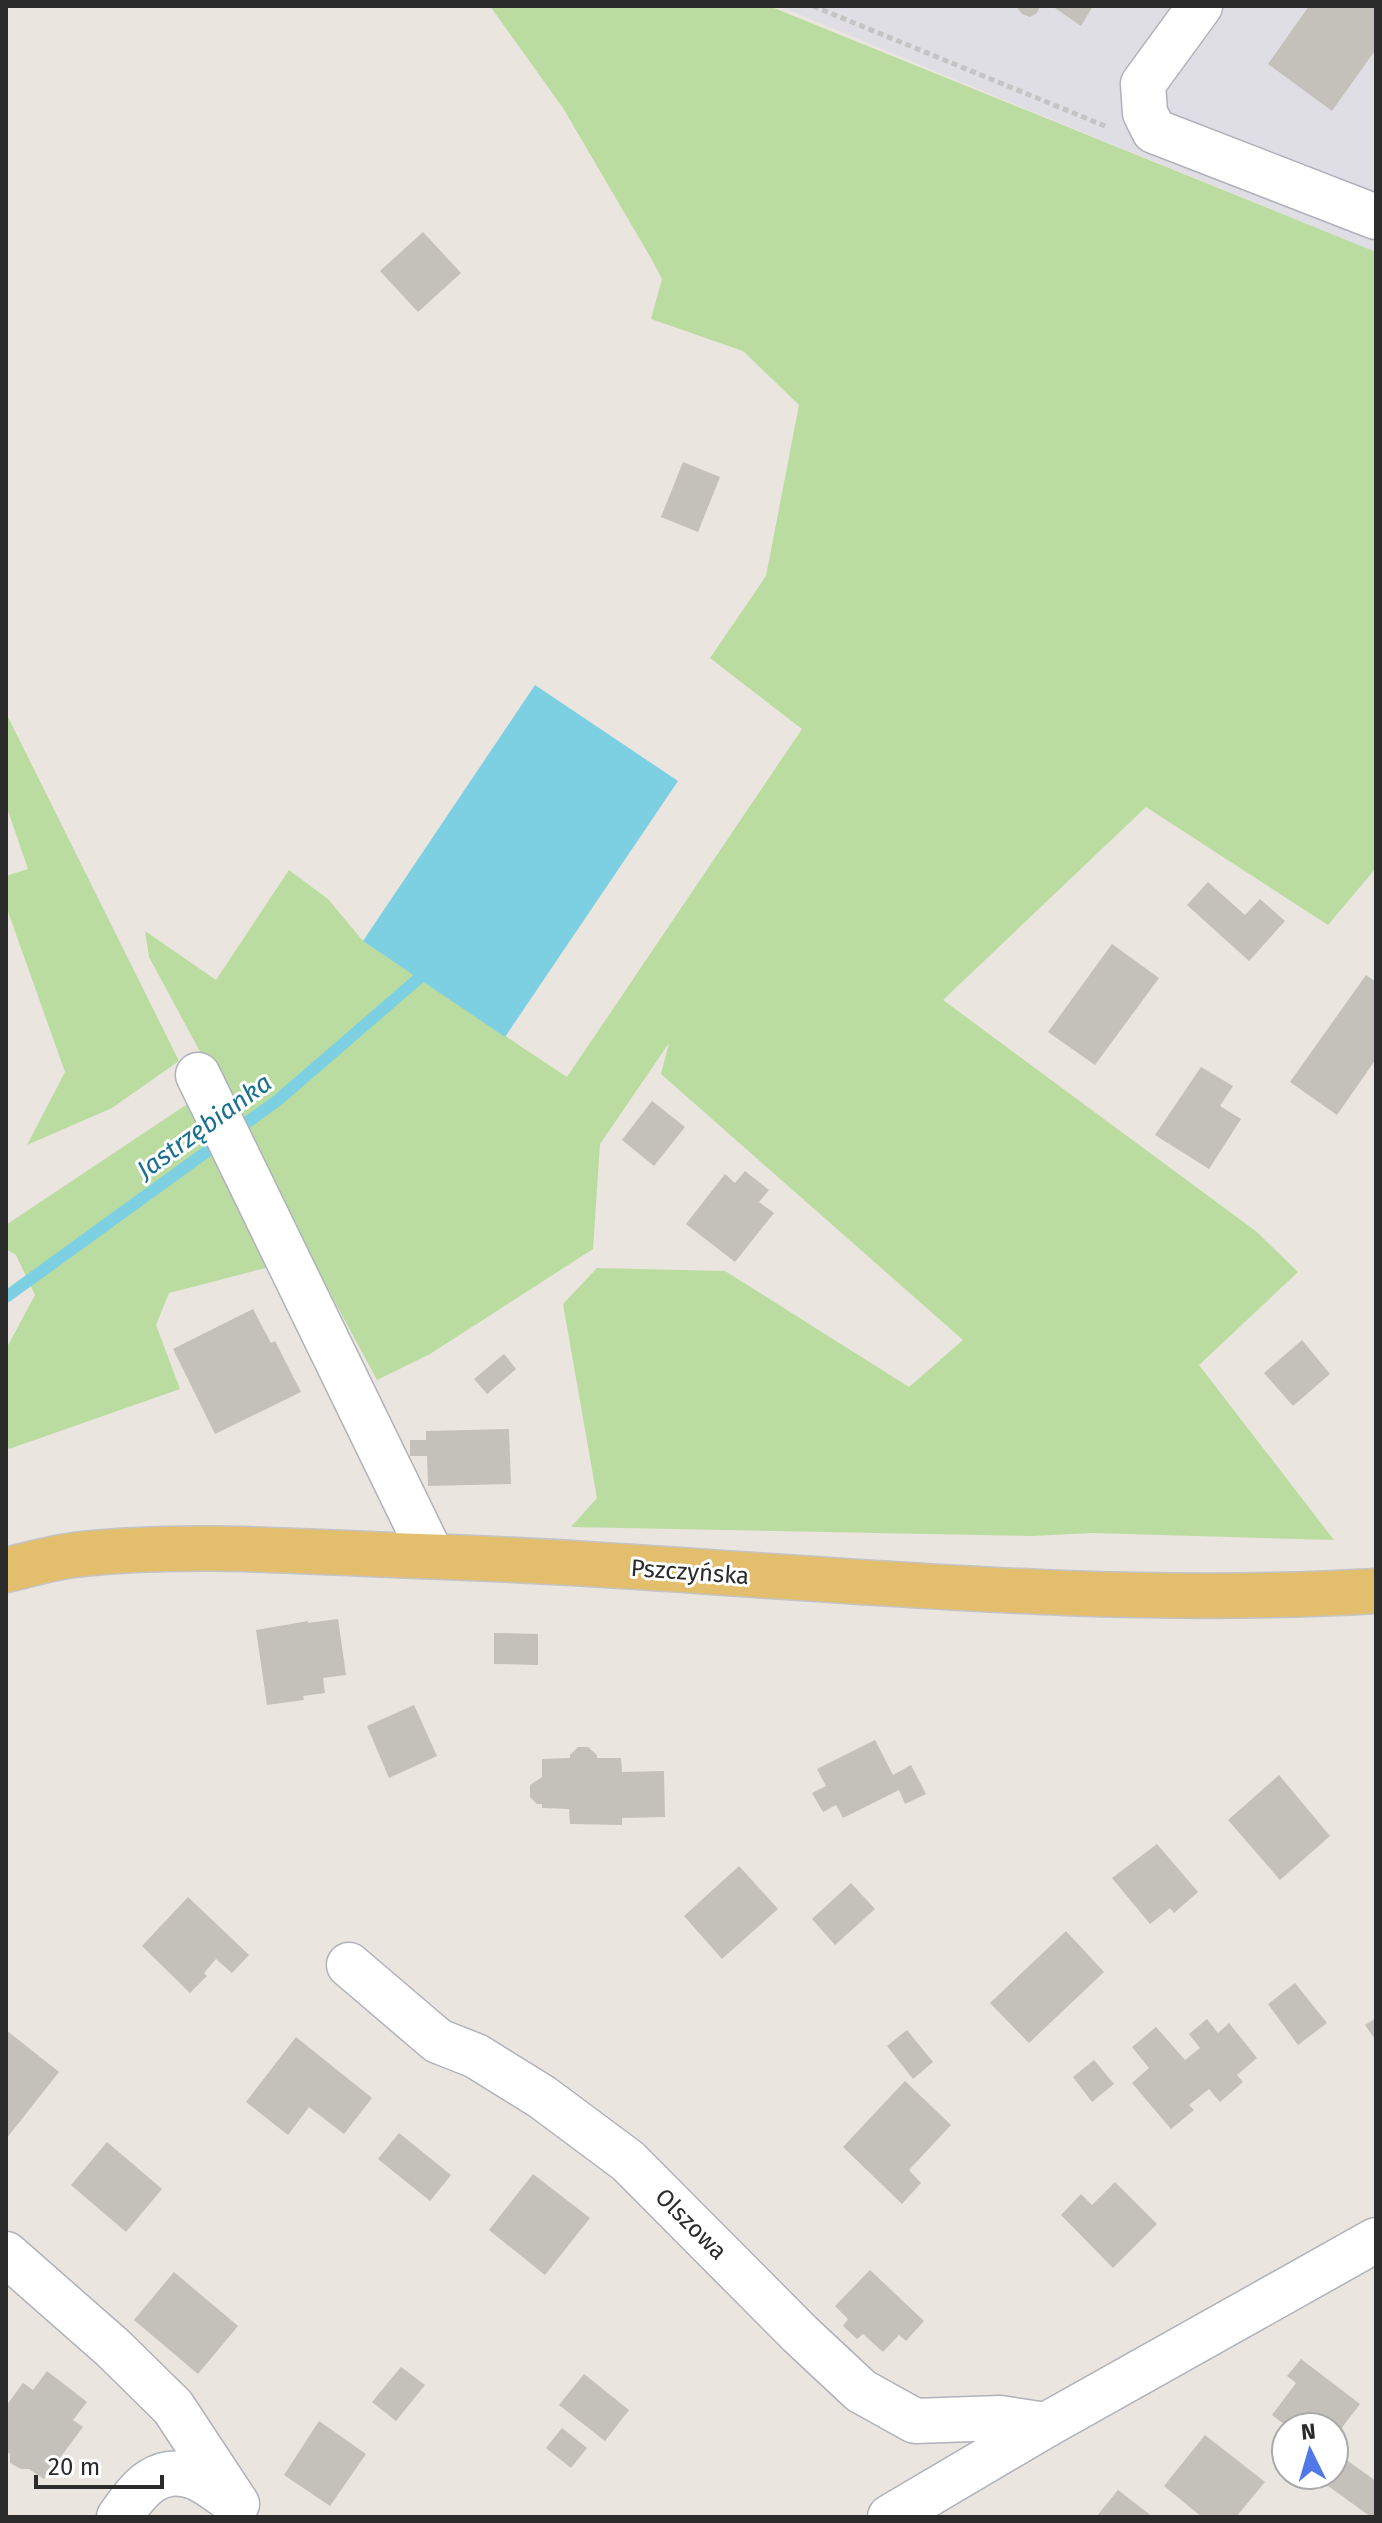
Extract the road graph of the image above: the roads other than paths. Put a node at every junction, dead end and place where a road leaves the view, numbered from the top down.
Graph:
1 (1200, 6) edge
2 (1376, 217) edge
3 (198, 1075) dead end
4 (432, 1556) junction
5 (6, 1570) edge
6 (1376, 1591) edge
7 (349, 1965) dead end
8 (1376, 2240) edge
9 (6, 2254) edge
10 (1046, 2425) junction
11 (244, 2510) edge
12 (119, 2517) edge
13 (890, 2517) edge

1 - 2 street
3 - 4 street
4 - 5 main road, Pszczyńska
4 - 6 main road, Pszczyńska
7 - 10 street, Olszowa
8 - 10 street
9 - 11 street
10 - 13 street
11 - 12 street

